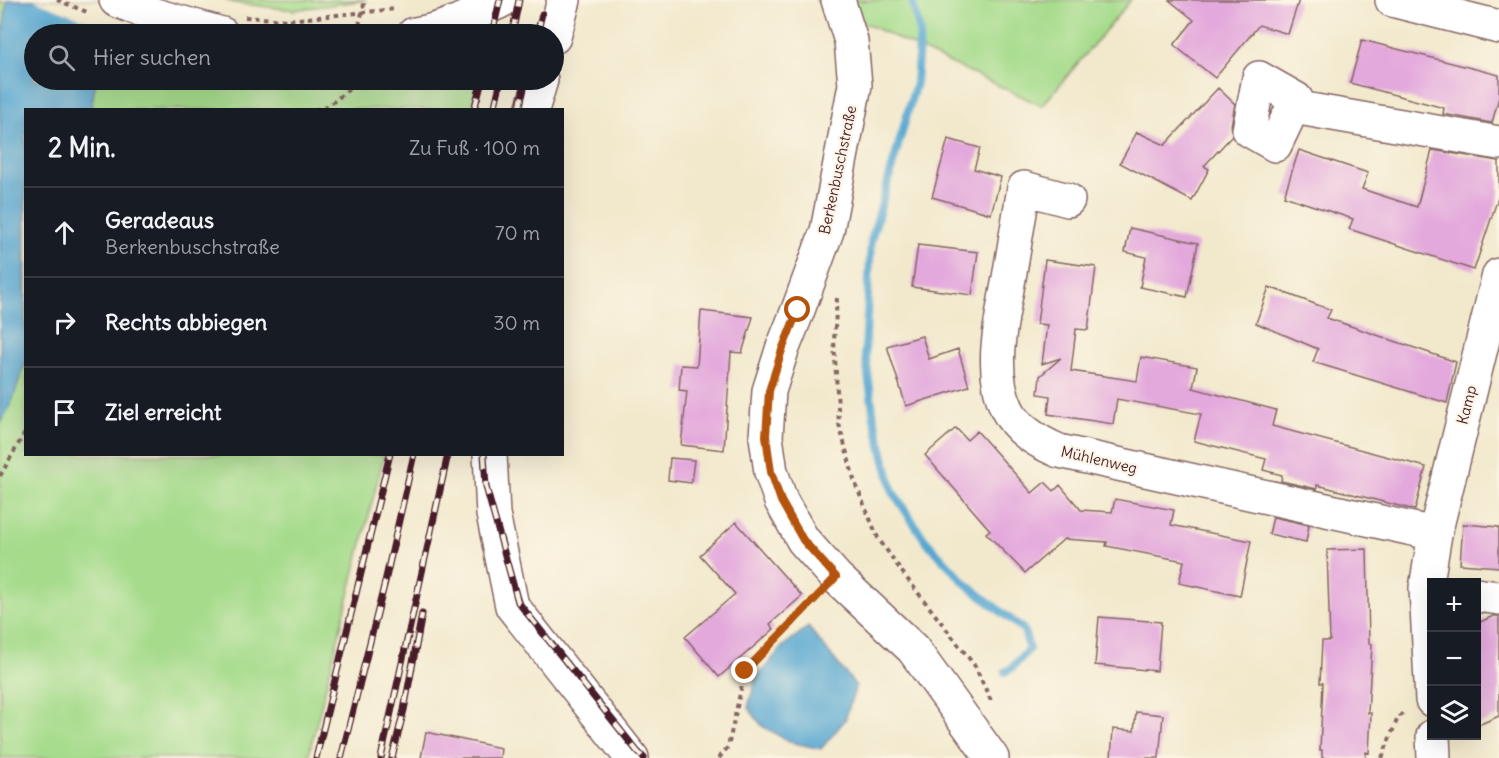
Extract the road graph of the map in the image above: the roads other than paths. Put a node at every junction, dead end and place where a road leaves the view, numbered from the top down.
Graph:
1 (116, 0) edge
2 (503, 0) edge
3 (564, 0) edge
4 (838, 0) edge
5 (1392, 0) edge
6 (221, 24) edge
7 (452, 24) edge
8 (558, 24) edge
9 (1499, 27) edge
10 (538, 90) edge
11 (1293, 107) dead end
12 (533, 108) edge
13 (1499, 143) edge
14 (1068, 200) dead end
15 (1499, 275) edge
16 (490, 456) edge
17 (1435, 534) junction
18 (1430, 578) edge
19 (1481, 596) edge
20 (1499, 598) edge
21 (1430, 632) edge
22 (1431, 686) edge
23 (1433, 740) edge
24 (633, 758) edge
25 (992, 758) edge
26 (1434, 758) edge

1 - 6 street
2 - 7 street
3 - 8 street
4 - 25 street, Berkenbuschstraße
5 - 9 street
10 - 12 street
11 - 13 street
14 - 17 street, Mühlenweg
15 - 17 street, Kamp
16 - 24 street
17 - 18 street, Kamp
19 - 20 street
21 - 22 street, Kamp
23 - 26 street

